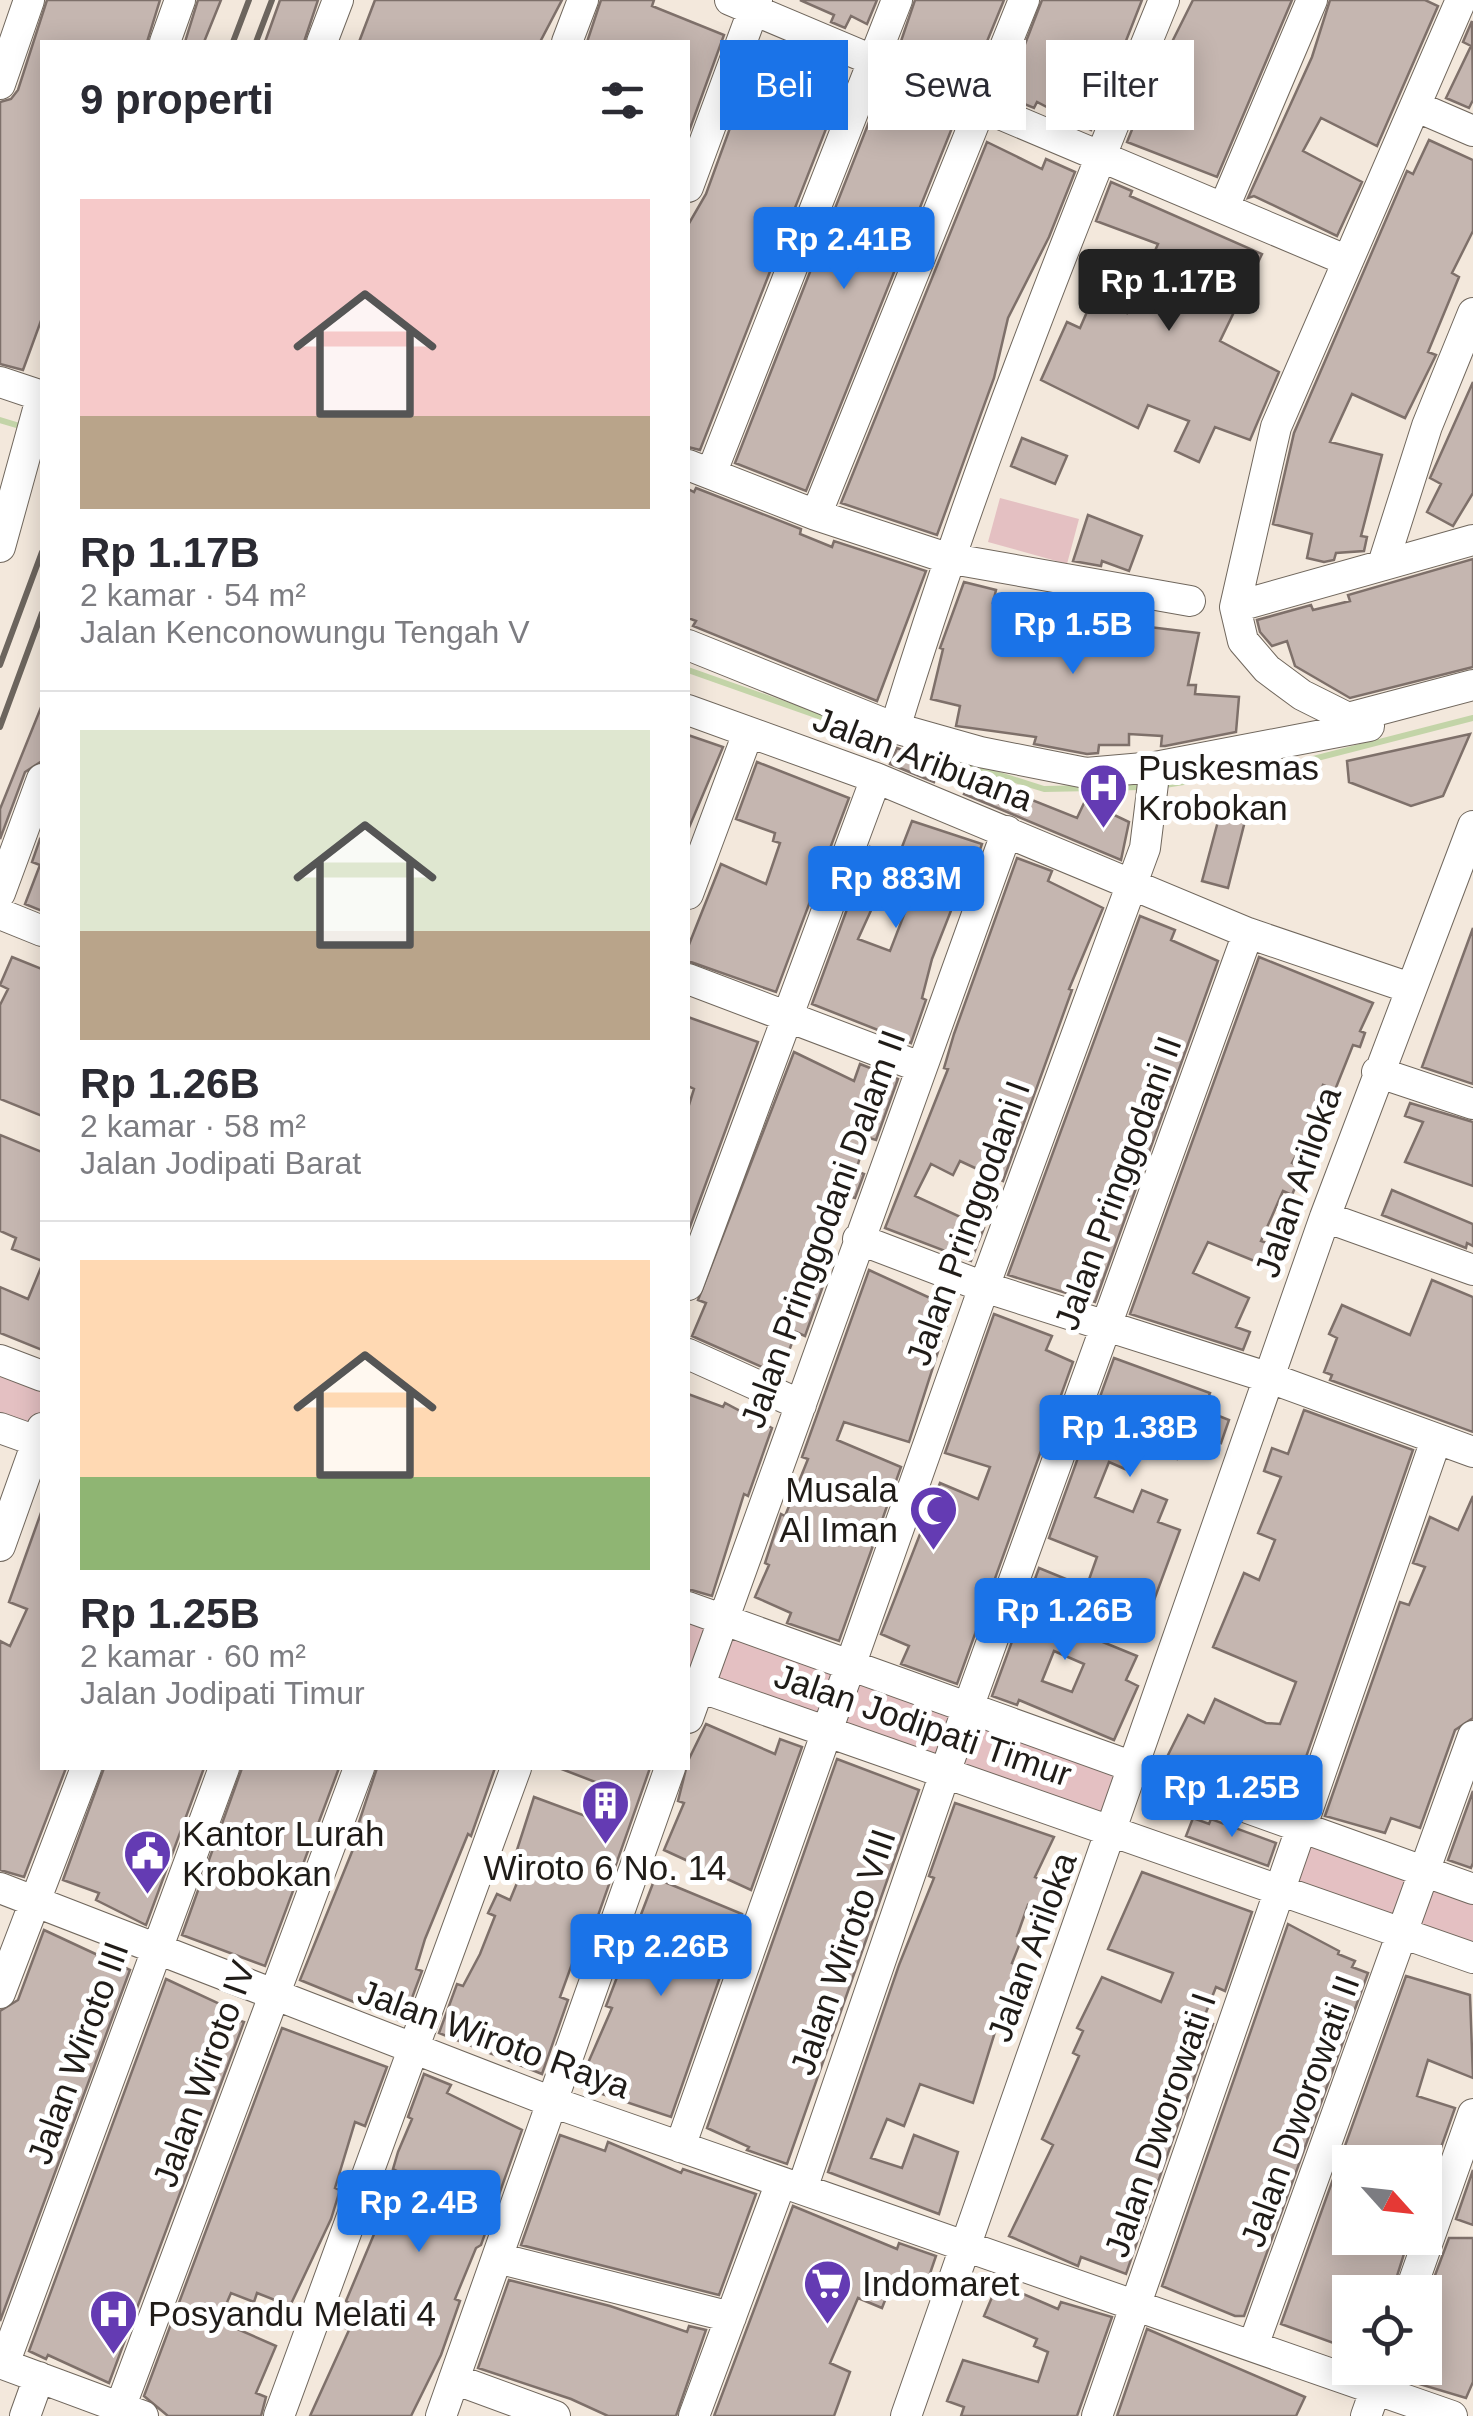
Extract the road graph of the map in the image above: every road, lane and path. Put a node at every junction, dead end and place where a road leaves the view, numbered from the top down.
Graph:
1 (29, 0) edge
2 (180, 0) edge
3 (338, 0) edge
4 (583, 0) edge
5 (897, 0) edge
6 (1024, 0) edge
7 (1164, 0) edge
8 (1312, 0) edge
9 (747, 3) edge
10 (1453, 3) edge
11 (166, 40) edge
12 (323, 40) edge
13 (568, 40) edge
14 (881, 40) edge
15 (1008, 40) edge
16 (868, 55) edge
17 (868, 72) edge
18 (0, 84) edge
19 (1415, 106) junction
20 (1026, 123) edge
21 (971, 130) edge
22 (1473, 131) edge
23 (1101, 154) junction
24 (690, 181) edge
25 (1225, 205) junction
26 (1348, 261) junction
27 (1473, 313) edge
28 (0, 382) edge
29 (40, 396) edge
30 (40, 401) edge
31 (17, 451) edge
32 (699, 469) edge
33 (816, 515) junction
34 (1473, 540) edge
35 (0, 547) edge
36 (948, 558) junction
37 (1384, 562) junction
38 (1190, 602) dead end
39 (1235, 607) junction
40 (690, 647) edge
41 (1473, 685) edge
42 (1473, 700) edge
43 (690, 711) edge
44 (895, 728) junction
45 (748, 732) junction
46 (876, 778) junction
47 (1155, 782) junction
48 (40, 784) edge
49 (1473, 826) edge
50 (1007, 831) junction
51 (1132, 884) junction
52 (690, 889) edge
53 (0, 893) edge
54 (0, 914) edge
55 (40, 930) edge
56 (1248, 933) junction
57 (690, 981) edge
58 (1410, 988) junction
59 (790, 1017) junction
60 (920, 1067) junction
61 (1378, 1072) junction
62 (1473, 1104) edge
63 (1325, 1217) junction
64 (858, 1239) junction
65 (1473, 1270) edge
66 (690, 1280) edge
67 (984, 1287) junction
68 (1108, 1324) junction
69 (690, 1355) edge
70 (0, 1360) edge
71 (40, 1375) edge
72 (1270, 1378) junction
73 (801, 1404) junction
74 (0, 1428) edge
75 (40, 1437) edge
76 (40, 1440) edge
77 (1436, 1440) junction
78 (1473, 1452) edge
79 (0, 1546) edge
80 (690, 1609) edge
81 (723, 1620) junction
82 (851, 1666) junction
83 (693, 1685) edge
84 (968, 1708) junction
85 (827, 1734) junction
86 (1473, 1736) edge
87 (956, 1740) joint
88 (1136, 1768) junction
89 (85, 1770) edge
90 (223, 1770) edge
91 (358, 1770) edge
92 (515, 1770) edge
93 (669, 1770) edge
94 (944, 1775) junction
95 (1304, 1828) junction
96 (1114, 1829) junction
97 (1421, 1887) junction
98 (0, 1888) edge
99 (1283, 1890) junction
100 (1473, 1890) edge
101 (34, 1901) junction
102 (1404, 1933) junction
103 (156, 1951) junction
104 (1473, 1958) edge
105 (0, 1993) edge
106 (273, 1996) junction
107 (416, 2050) junction
108 (552, 2102) junction
109 (1473, 2114) edge
110 (680, 2147) junction
111 (792, 2185) junction
112 (967, 2244) junction
113 (497, 2258) junction
114 (1416, 2275) edge
115 (1137, 2305) junction
116 (731, 2316) junction
117 (1254, 2346) junction
118 (2, 2364) edge
119 (39, 2377) junction
120 (454, 2379) junction
121 (1375, 2391) edge
122 (127, 2413) edge
123 (25, 2416) edge
124 (279, 2416) edge
125 (440, 2416) edge
126 (555, 2416) edge
127 (694, 2416) edge
128 (906, 2416) edge
129 (1097, 2416) edge
130 (1452, 2416) edge

1 - 18 street
2 - 11 street
3 - 12 street
4 - 13 street
5 - 14 street
6 - 15 street
7 - 23 street
8 - 25 street
9 - 16 street
9 - 24 street
10 - 19 street
17 - 32 street
19 - 22 street
19 - 26 street
20 - 23 street
21 - 33 street
23 - 25 street
23 - 36 street
25 - 26 street
26 - 39 street
27 - 37 street
28 - 29 street
30 - 31 street
31 - 35 street
32 - 33 street
33 - 36 street
34 - 37 street
36 - 38 street
36 - 44 street
37 - 39 street
39 - 41 street
40 - 44 street
42 - 47 street
43 - 45 street, Jalan Aribuana
44 - 47 street
45 - 46 street, Jalan Aribuana
45 - 52 street
46 - 50 street, Jalan Aribuana
46 - 59 street
47 - 51 street, Jalan Pringgodani I
48 - 53 street
49 - 58 street, Jalan Ariloka
50 - 51 street, Jalan Aribuana
50 - 60 street, Jalan Pringgodani Dalam II
51 - 56 street, Jalan Aribuana
51 - 67 street, Jalan Pringgodani I
54 - 55 street
56 - 58 street, Jalan Aribuana
56 - 68 street, Jalan Pringgodani II
57 - 59 street
58 - 61 street, Jalan Ariloka
59 - 60 street
59 - 66 street
60 - 64 street, Jalan Pringgodani Dalam II
61 - 62 street
61 - 63 street, Jalan Ariloka
63 - 65 street
63 - 72 street, Jalan Ariloka
64 - 67 street
64 - 73 street, Jalan Pringgodani Dalam II
67 - 68 street
67 - 82 street, Jalan Pringgodani I
68 - 72 street
68 - 84 street, Jalan Pringgodani II
69 - 73 street
70 - 71 street
72 - 77 street
72 - 88 street, Jalan Ariloka
73 - 81 street, Jalan Pringgodani Dalam II
74 - 75 street
76 - 79 street
77 - 78 street
77 - 95 street, Jalan Dworowati I
80 - 81 street
81 - 82 street
81 - 83 street, Jalan Pringgodani Dalam II
82 - 84 street
82 - 85 street, Jalan Pringgodani I
83 - 85 street, Jalan Jodipati Timur
84 - 87 street, Jalan Pringgodani II
84 - 88 street
85 - 94 street, Jalan Jodipati Timur
85 - 110 street, Jalan Pringgodani I
86 - 97 street, Jalan Dworowati II
87 - 94 street, Jalan Wiroto VIII
88 - 95 street
88 - 96 street, Jalan Ariloka
89 - 101 street
90 - 103 street, Jalan Wiroto III
91 - 106 street, Jalan Wiroto IV
92 - 107 street
93 - 108 street
94 - 96 street, Jalan Jodipati Timur
94 - 111 street, Jalan Wiroto VIII
95 - 97 street
95 - 99 street, Jalan Dworowati I
96 - 99 street, Jalan Jodipati Timur
96 - 112 street, Jalan Ariloka
97 - 100 street
97 - 102 street, Jalan Dworowati II
98 - 101 street, Jalan Wiroto Raya
99 - 102 street, Jalan Jodipati Timur
99 - 115 street, Jalan Dworowati I
101 - 103 street, Jalan Wiroto Raya
101 - 105 street
102 - 104 street, Jalan Jodipati Timur
102 - 117 street, Jalan Dworowati II
103 - 106 street, Jalan Wiroto Raya
103 - 118 street, Jalan Wiroto III
106 - 107 street, Jalan Wiroto Raya
106 - 122 street, Jalan Wiroto IV
107 - 108 street, Jalan Wiroto Raya
107 - 124 street
108 - 110 street, Jalan Wiroto Raya
108 - 113 street
109 - 114 street
110 - 111 street, Jalan Wiroto Raya
111 - 112 street, Jalan Wiroto Raya
111 - 116 street, Jalan Wiroto VIII
112 - 115 street, Jalan Wiroto Raya
112 - 128 street, Jalan Ariloka
113 - 116 street
113 - 120 street
115 - 117 street, Jalan Wiroto Raya
115 - 129 street, Jalan Dworowati I
116 - 127 street, Jalan Wiroto VIII
117 - 121 street, Jalan Wiroto Raya
118 - 119 street
119 - 122 street
119 - 123 street
120 - 125 street
120 - 126 street
121 - 130 street, Jalan Wiroto Raya

